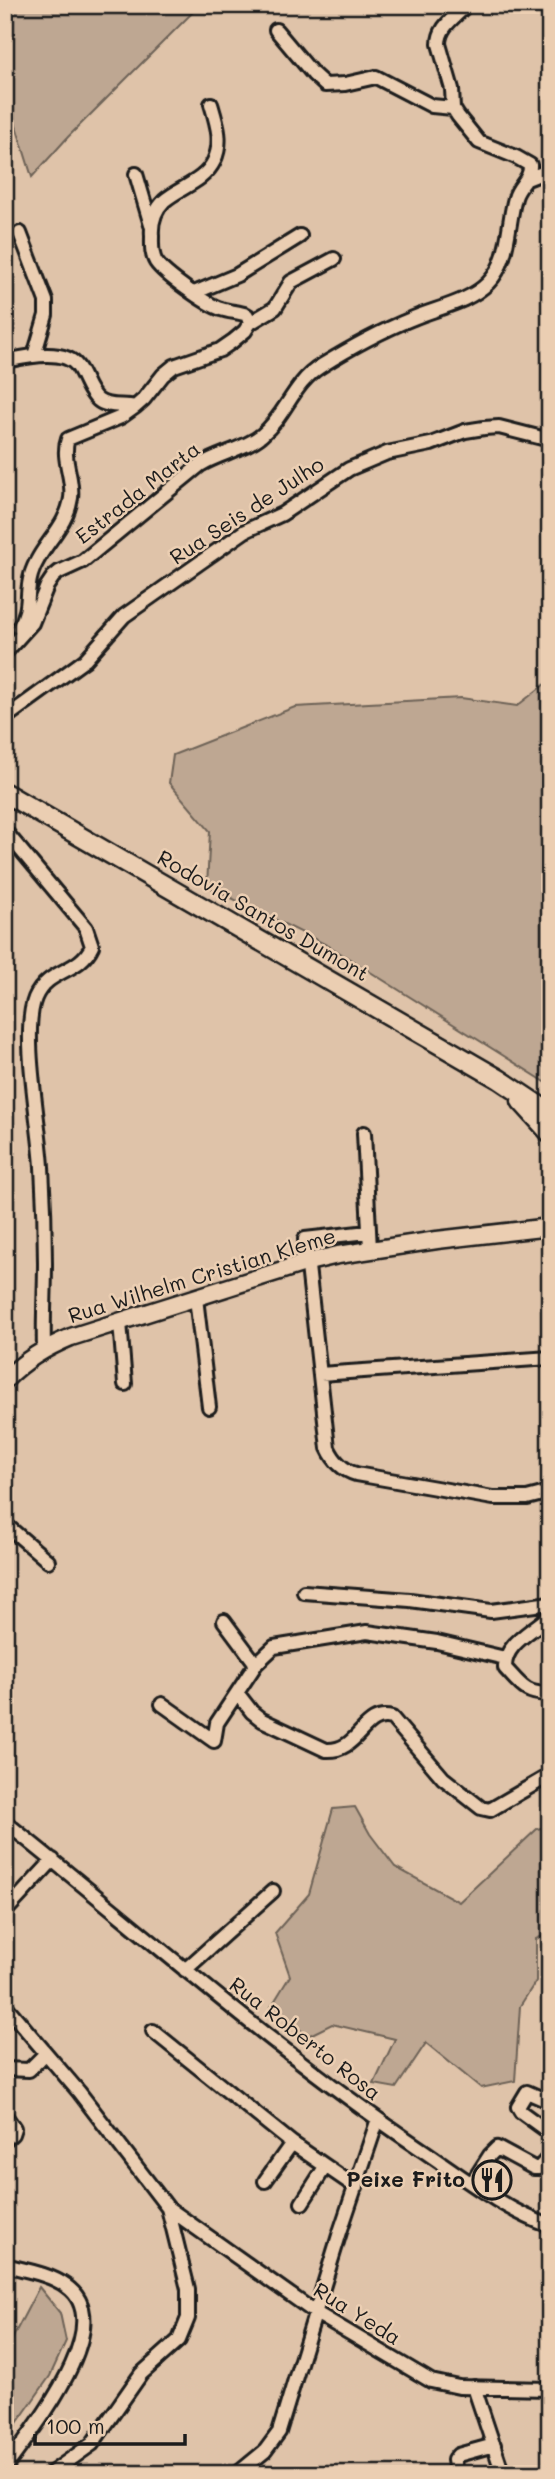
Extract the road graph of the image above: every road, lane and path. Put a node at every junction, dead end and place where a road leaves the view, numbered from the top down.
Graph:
1 (466, 5) edge
2 (276, 30) dead end
3 (211, 104) dead end
4 (453, 108) junction
5 (550, 170) edge
6 (136, 174) dead end
7 (527, 179) junction
8 (152, 225) junction
9 (20, 233) dead end
10 (300, 236) dead end
11 (334, 259) dead end
12 (194, 293) junction
13 (250, 323) junction
14 (34, 356) junction
15 (5, 360) edge
16 (135, 407) junction
17 (550, 440) edge
18 (5, 653) edge
19 (5, 718) edge
20 (5, 793) edge
21 (5, 831) edge
22 (499, 1079) junction
23 (550, 1113) edge
24 (364, 1133) dead end
25 (550, 1133) edge
26 (550, 1227) edge
27 (368, 1232) junction
28 (370, 1249) junction
29 (308, 1262) junction
30 (196, 1298) junction
31 (120, 1322) junction
32 (44, 1348) junction
33 (550, 1358) edge
34 (320, 1374) junction
35 (5, 1380) edge
36 (125, 1384) dead end
37 (209, 1408) dead end
38 (550, 1492) edge
39 (5, 1524) edge
40 (48, 1561) dead end
41 (304, 1592) dead end
42 (550, 1603) edge
43 (550, 1615) edge
44 (224, 1621) dead end
45 (505, 1658) junction
46 (256, 1664) junction
47 (550, 1693) edge
48 (238, 1694) junction
49 (162, 1704) dead end
50 (550, 1775) edge
51 (5, 1822) edge
52 (53, 1860) junction
53 (273, 1891) dead end
54 (5, 1912) edge
55 (185, 1970) junction
56 (5, 2005) edge
57 (153, 2031) dead end
58 (46, 2053) junction
59 (5, 2069) edge
60 (550, 2102) edge
61 (5, 2115) edge
62 (378, 2119) junction
63 (550, 2133) edge
64 (5, 2140) edge
65 (292, 2143) junction
66 (550, 2156) edge
67 (325, 2167) junction
68 (265, 2181) dead end
69 (472, 2183) junction
70 (356, 2187) junction
71 (302, 2203) dead end
72 (168, 2208) junction
73 (550, 2226) edge
74 (5, 2265) edge
75 (316, 2313) junction
76 (474, 2387) junction
77 (550, 2389) edge
78 (494, 2445) junction
79 (5, 2468) edge
80 (50, 2474) edge
81 (237, 2474) edge
82 (456, 2474) edge
83 (503, 2474) edge

1 - 4 street
2 - 4 street
3 - 8 street
4 - 7 street
5 - 7 street
6 - 8 street
7 - 18 street, Estrada Marta
8 - 12 street
9 - 14 street
10 - 12 street
11 - 13 street
12 - 13 street
13 - 16 street
14 - 15 street
14 - 16 street
16 - 18 street
17 - 19 street, Rua Seis de Julho
20 - 22 highway, Rodovia Santos Dumont
21 - 32 street
22 - 23 highway
22 - 25 highway
24 - 27 street
26 - 28 main road, Rua Wilhelm Cristian Kleme
27 - 28 street
27 - 29 street
28 - 29 main road, Rua Wilhelm Cristian Kleme
29 - 30 main road, Rua Wilhelm Cristian Kleme
29 - 34 street
30 - 31 main road, Rua Wilhelm Cristian Kleme
30 - 37 street
31 - 32 main road, Rua Wilhelm Cristian Kleme
31 - 36 street
32 - 35 main road, Rua Wilhelm Cristian Kleme
33 - 34 street
34 - 38 street
39 - 40 street
41 - 42 street
43 - 45 street
44 - 46 street
45 - 46 street
45 - 47 street
46 - 48 street
48 - 49 street
48 - 50 street
51 - 52 street, Rua Roberto Rosa
52 - 54 street
52 - 55 street, Rua Roberto Rosa
53 - 55 street
55 - 62 street, Rua Roberto Rosa
56 - 58 street
57 - 65 street
58 - 59 street
58 - 72 street
60 - 63 street
61 - 64 street
62 - 69 street, Rua Roberto Rosa
62 - 70 street
65 - 67 street
65 - 68 street
66 - 69 street
67 - 70 street
67 - 71 street
69 - 73 street, Rua Roberto Rosa
70 - 75 street
72 - 75 street, Rua Yeda
72 - 80 street
74 - 79 street
75 - 76 street, Rua Yeda
75 - 81 street
76 - 77 street, Rua Yeda
76 - 78 street
78 - 82 street
78 - 83 street

